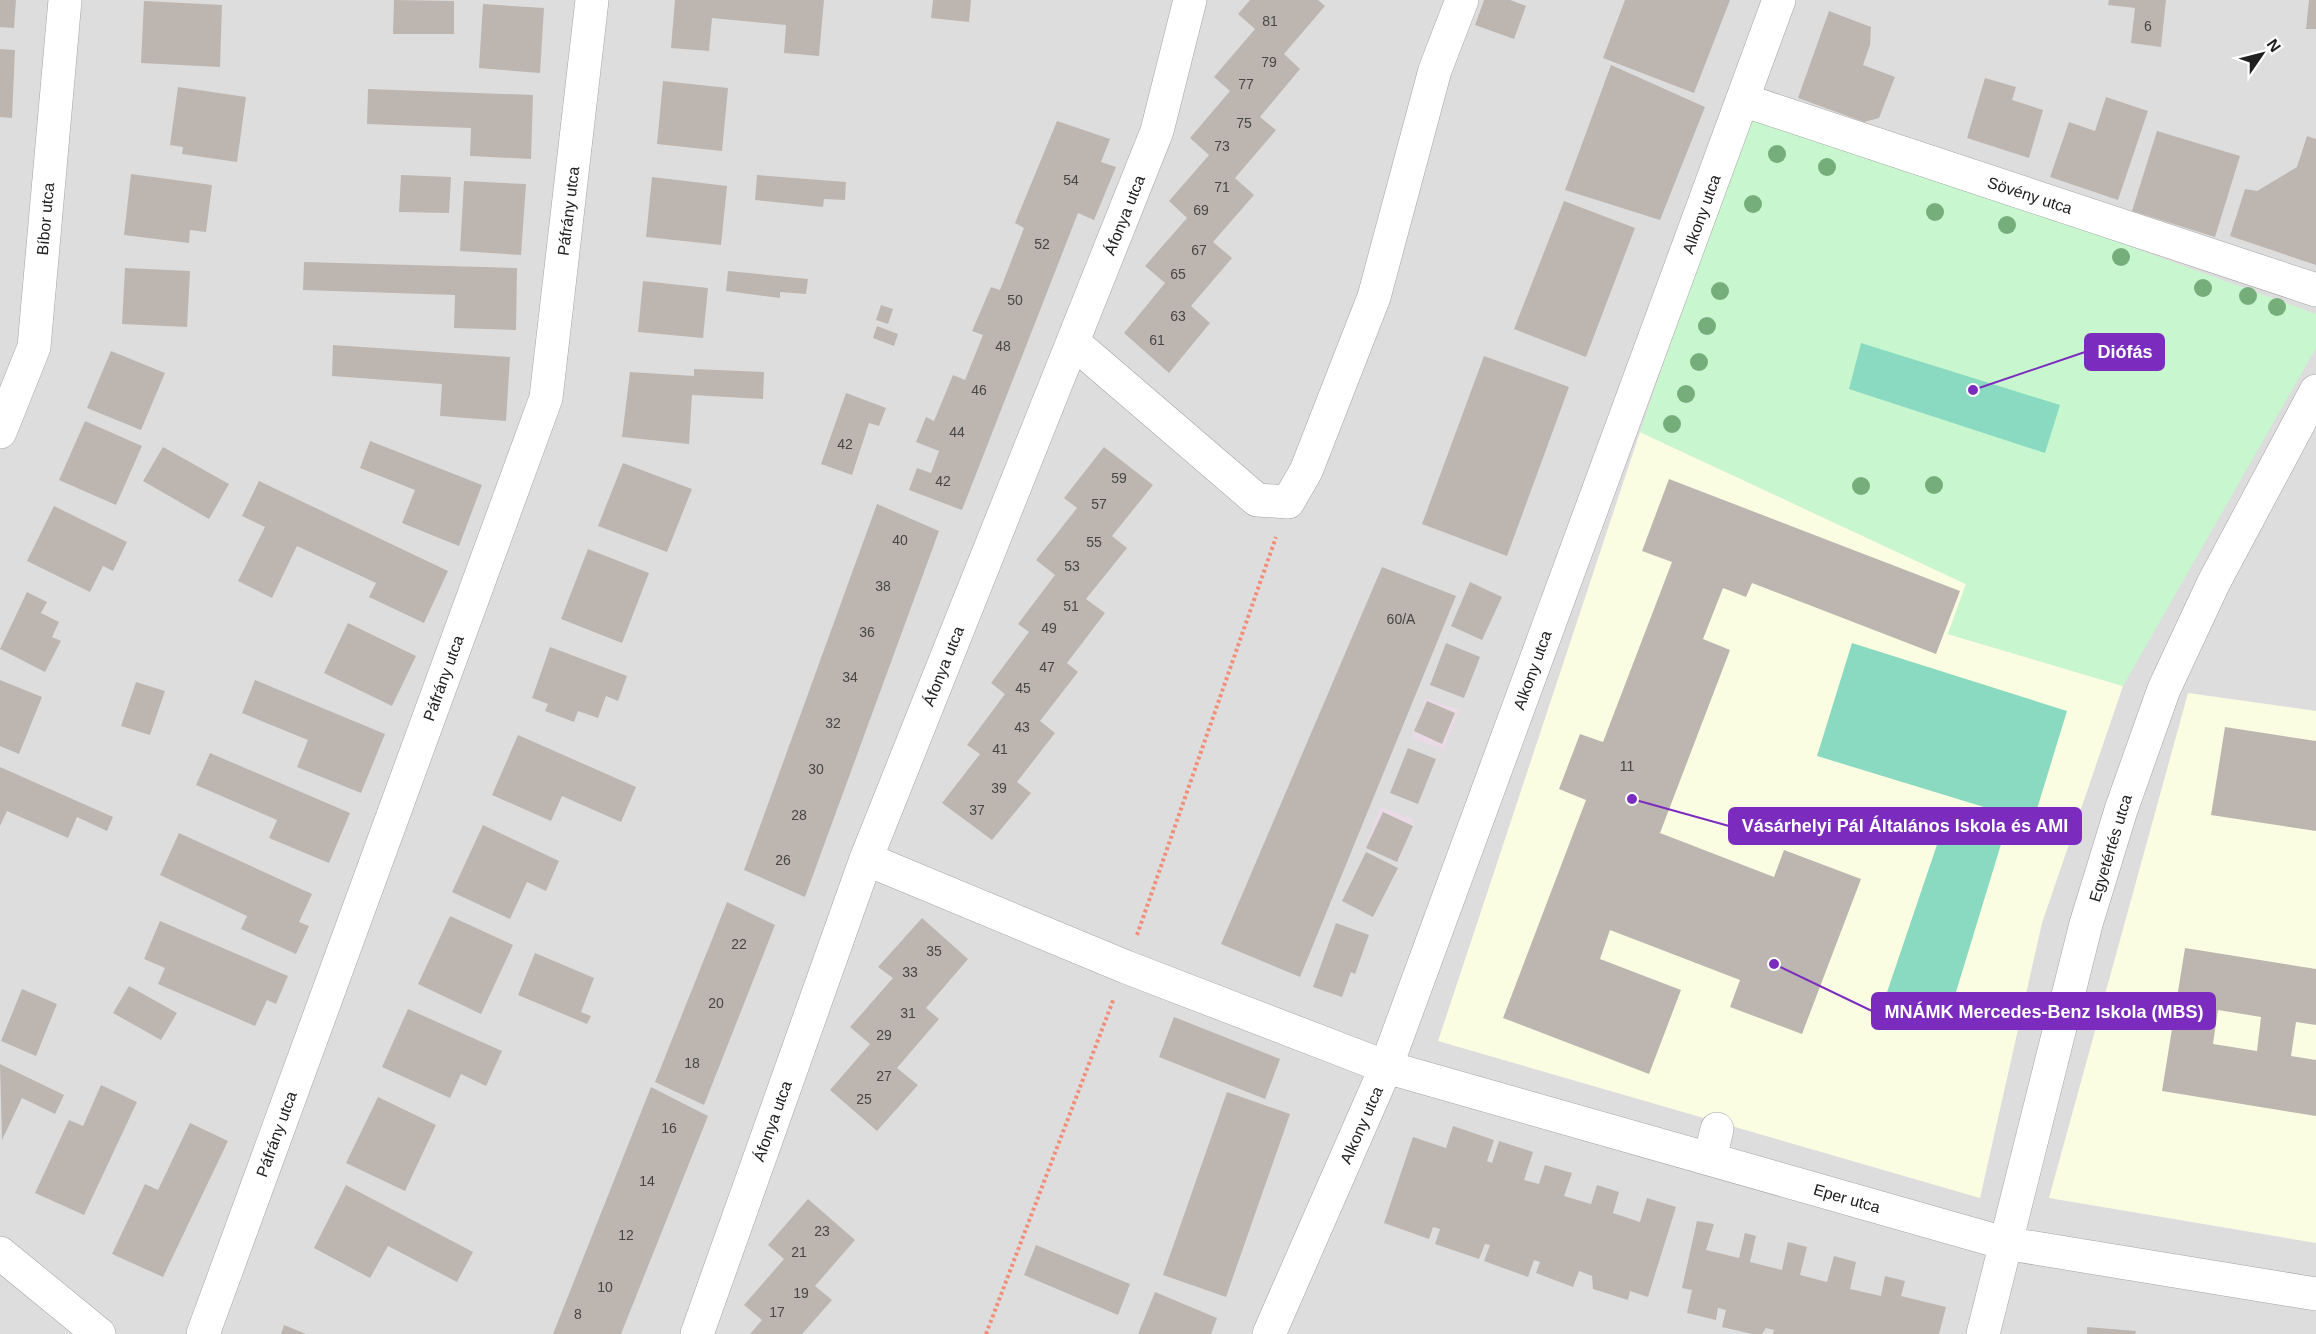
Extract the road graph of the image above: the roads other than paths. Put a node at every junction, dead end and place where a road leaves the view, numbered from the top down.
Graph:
1 (65, 0) edge
2 (592, 0) edge
3 (1190, 0) edge
4 (1462, 0) edge
5 (1779, 0) edge
6 (1743, 100) junction
7 (2316, 290) edge
8 (1073, 342) junction
9 (2316, 390) edge
10 (0, 432) edge
11 (866, 859) junction
12 (1386, 1067) junction
13 (2004, 1243) junction
14 (0, 1253) edge
15 (2316, 1294) edge
16 (99, 1334) edge
17 (203, 1334) edge
18 (697, 1334) edge
19 (1269, 1334) edge
20 (1983, 1334) edge

1 - 10 street, Bíbor utca
2 - 17 street, Páfrány utca
3 - 8 street, Áfonya utca
4 - 8 street
5 - 6 street, Alkony utca
6 - 7 street, Sövény utca
6 - 12 street, Alkony utca
8 - 11 street, Áfonya utca
9 - 13 street, Egyetértés utca
11 - 12 street, Eper utca
11 - 18 street, Áfonya utca
12 - 13 street, Eper utca
12 - 19 street, Alkony utca
13 - 15 street, Eper utca
13 - 20 street, Egyetértés utca
14 - 16 street

